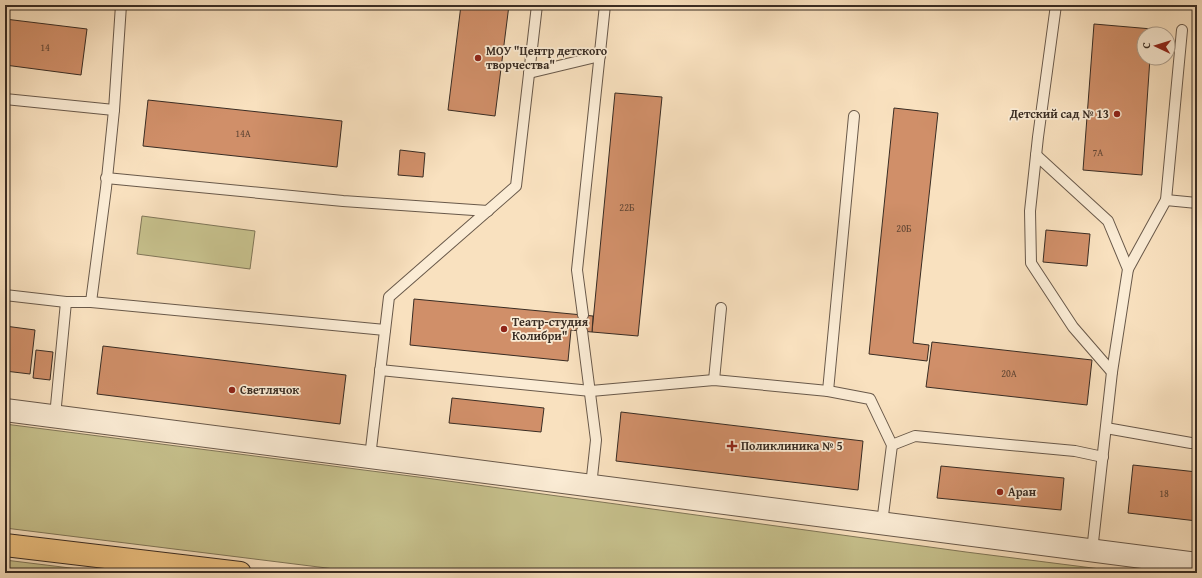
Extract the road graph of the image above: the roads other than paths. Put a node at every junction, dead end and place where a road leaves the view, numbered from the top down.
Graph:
1 (121, 5) edge
2 (537, 5) edge
3 (605, 5) edge
4 (1056, 5) edge
5 (1182, 30) dead end
6 (600, 56) junction
7 (529, 73) junction
8 (5, 99) edge
9 (114, 110) junction
10 (854, 116) dead end
11 (1036, 155) junction
12 (106, 178) junction
13 (1166, 200) junction
14 (1197, 203) edge
15 (488, 211) junction
16 (1128, 269) junction
17 (5, 295) edge
18 (66, 302) junction
19 (91, 302) junction
20 (721, 308) dead end
21 (584, 315) dead end
22 (385, 330) junction
23 (582, 331) dead end
24 (380, 370) junction
25 (1112, 372) junction
26 (714, 380) junction
27 (591, 391) junction
28 (828, 391) junction
29 (5, 410) edge
30 (55, 416) junction
31 (1106, 428) junction
32 (1197, 443) edge
33 (892, 445) junction
34 (370, 457) junction
35 (1102, 457) junction
36 (591, 486) junction
37 (882, 524) junction
38 (5, 545) edge
39 (1092, 551) junction
40 (1197, 564) edge
41 (240, 573) edge

1 - 9 lane
2 - 7 lane
3 - 6 lane
4 - 11 lane
5 - 13 lane
6 - 7 lane
6 - 21 lane
7 - 15 lane
8 - 9 lane
9 - 12 lane
10 - 28 lane
11 - 16 lane
11 - 25 lane
12 - 15 lane
12 - 19 lane
13 - 14 lane
13 - 16 lane
15 - 22 lane
16 - 25 lane
17 - 18 lane
18 - 19 lane
18 - 30 lane
19 - 22 lane
20 - 26 lane
22 - 24 lane
23 - 27 lane
24 - 27 lane
24 - 34 lane
25 - 31 lane
26 - 27 lane
26 - 28 lane
27 - 36 lane
28 - 33 lane
29 - 30 street
30 - 34 street
31 - 32 lane
31 - 35 lane
33 - 35 lane
33 - 37 lane
34 - 36 street
35 - 39 lane
36 - 37 street
37 - 39 street
38 - 41 highway
39 - 40 street

